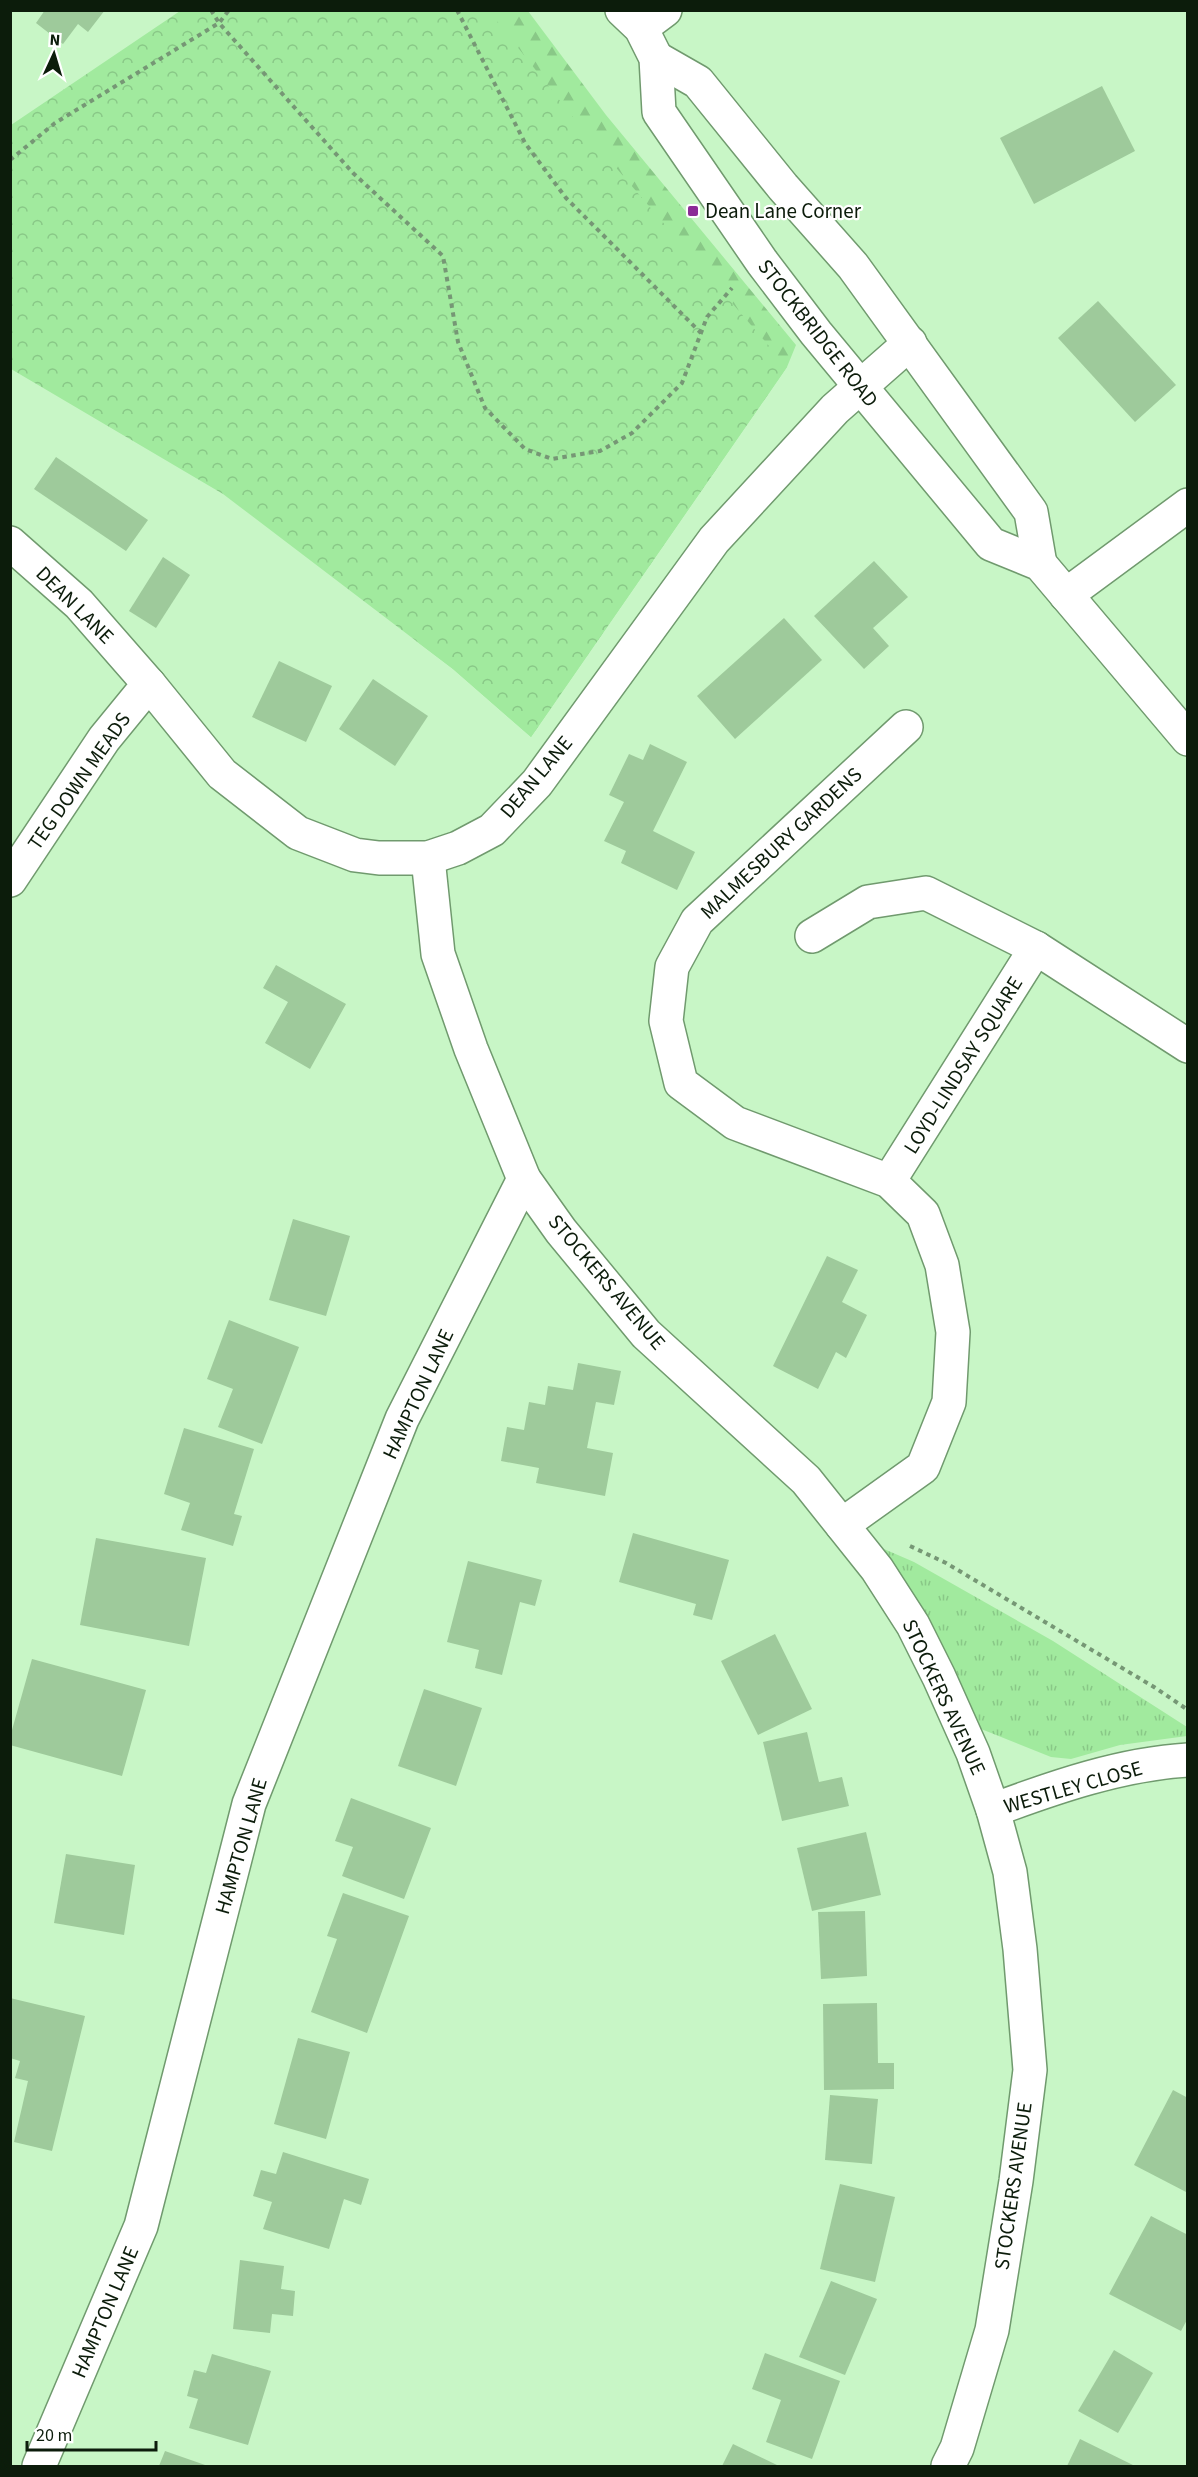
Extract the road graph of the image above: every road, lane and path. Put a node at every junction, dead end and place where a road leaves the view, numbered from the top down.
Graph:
1 (211, 10) edge
2 (229, 10) edge
3 (457, 10) edge
4 (643, 16) edge
5 (219, 23) junction
6 (656, 58) junction
7 (10, 160) edge
8 (736, 284) dead end
9 (701, 333) junction
10 (910, 342) junction
11 (860, 388) junction
12 (1188, 505) edge
13 (10, 543) edge
14 (1040, 564) junction
15 (1066, 595) junction
16 (149, 684) junction
17 (906, 727) dead end
18 (1188, 739) edge
19 (428, 858) junction
20 (10, 880) edge
21 (812, 936) dead end
22 (1036, 948) junction
23 (1188, 1046) edge
24 (524, 1179) junction
25 (889, 1181) junction
26 (842, 1525) junction
27 (906, 1544) dead end
28 (1188, 1710) edge
29 (1188, 1760) edge
30 (993, 1810) junction
31 (39, 2466) edge
32 (948, 2466) edge

1 - 5 path
2 - 5 path
3 - 9 path
4 - 6 street, STOCKBRIDGE ROAD
5 - 7 path
5 - 9 path
6 - 10 street
6 - 11 street, STOCKBRIDGE ROAD
8 - 9 path
10 - 11 street, DEAN LANE
10 - 14 street
11 - 14 street, STOCKBRIDGE ROAD
11 - 19 street, DEAN LANE
12 - 15 street
13 - 16 street, DEAN LANE
14 - 15 street, STOCKBRIDGE ROAD
15 - 18 street, STOCKBRIDGE ROAD
16 - 19 street, DEAN LANE
16 - 20 street, TEG DOWN MEADS
17 - 25 street, MALMESBURY GARDENS
19 - 24 street, STOCKERS AVENUE
21 - 22 street
22 - 23 street
22 - 25 street, LOYD-LINDSAY SQUARE
24 - 26 street, STOCKERS AVENUE
24 - 31 street, HAMPTON LANE
25 - 26 street, MALMESBURY GARDENS
26 - 30 street, STOCKERS AVENUE
27 - 28 path
29 - 30 street, WESTLEY CLOSE
30 - 32 street, STOCKERS AVENUE

